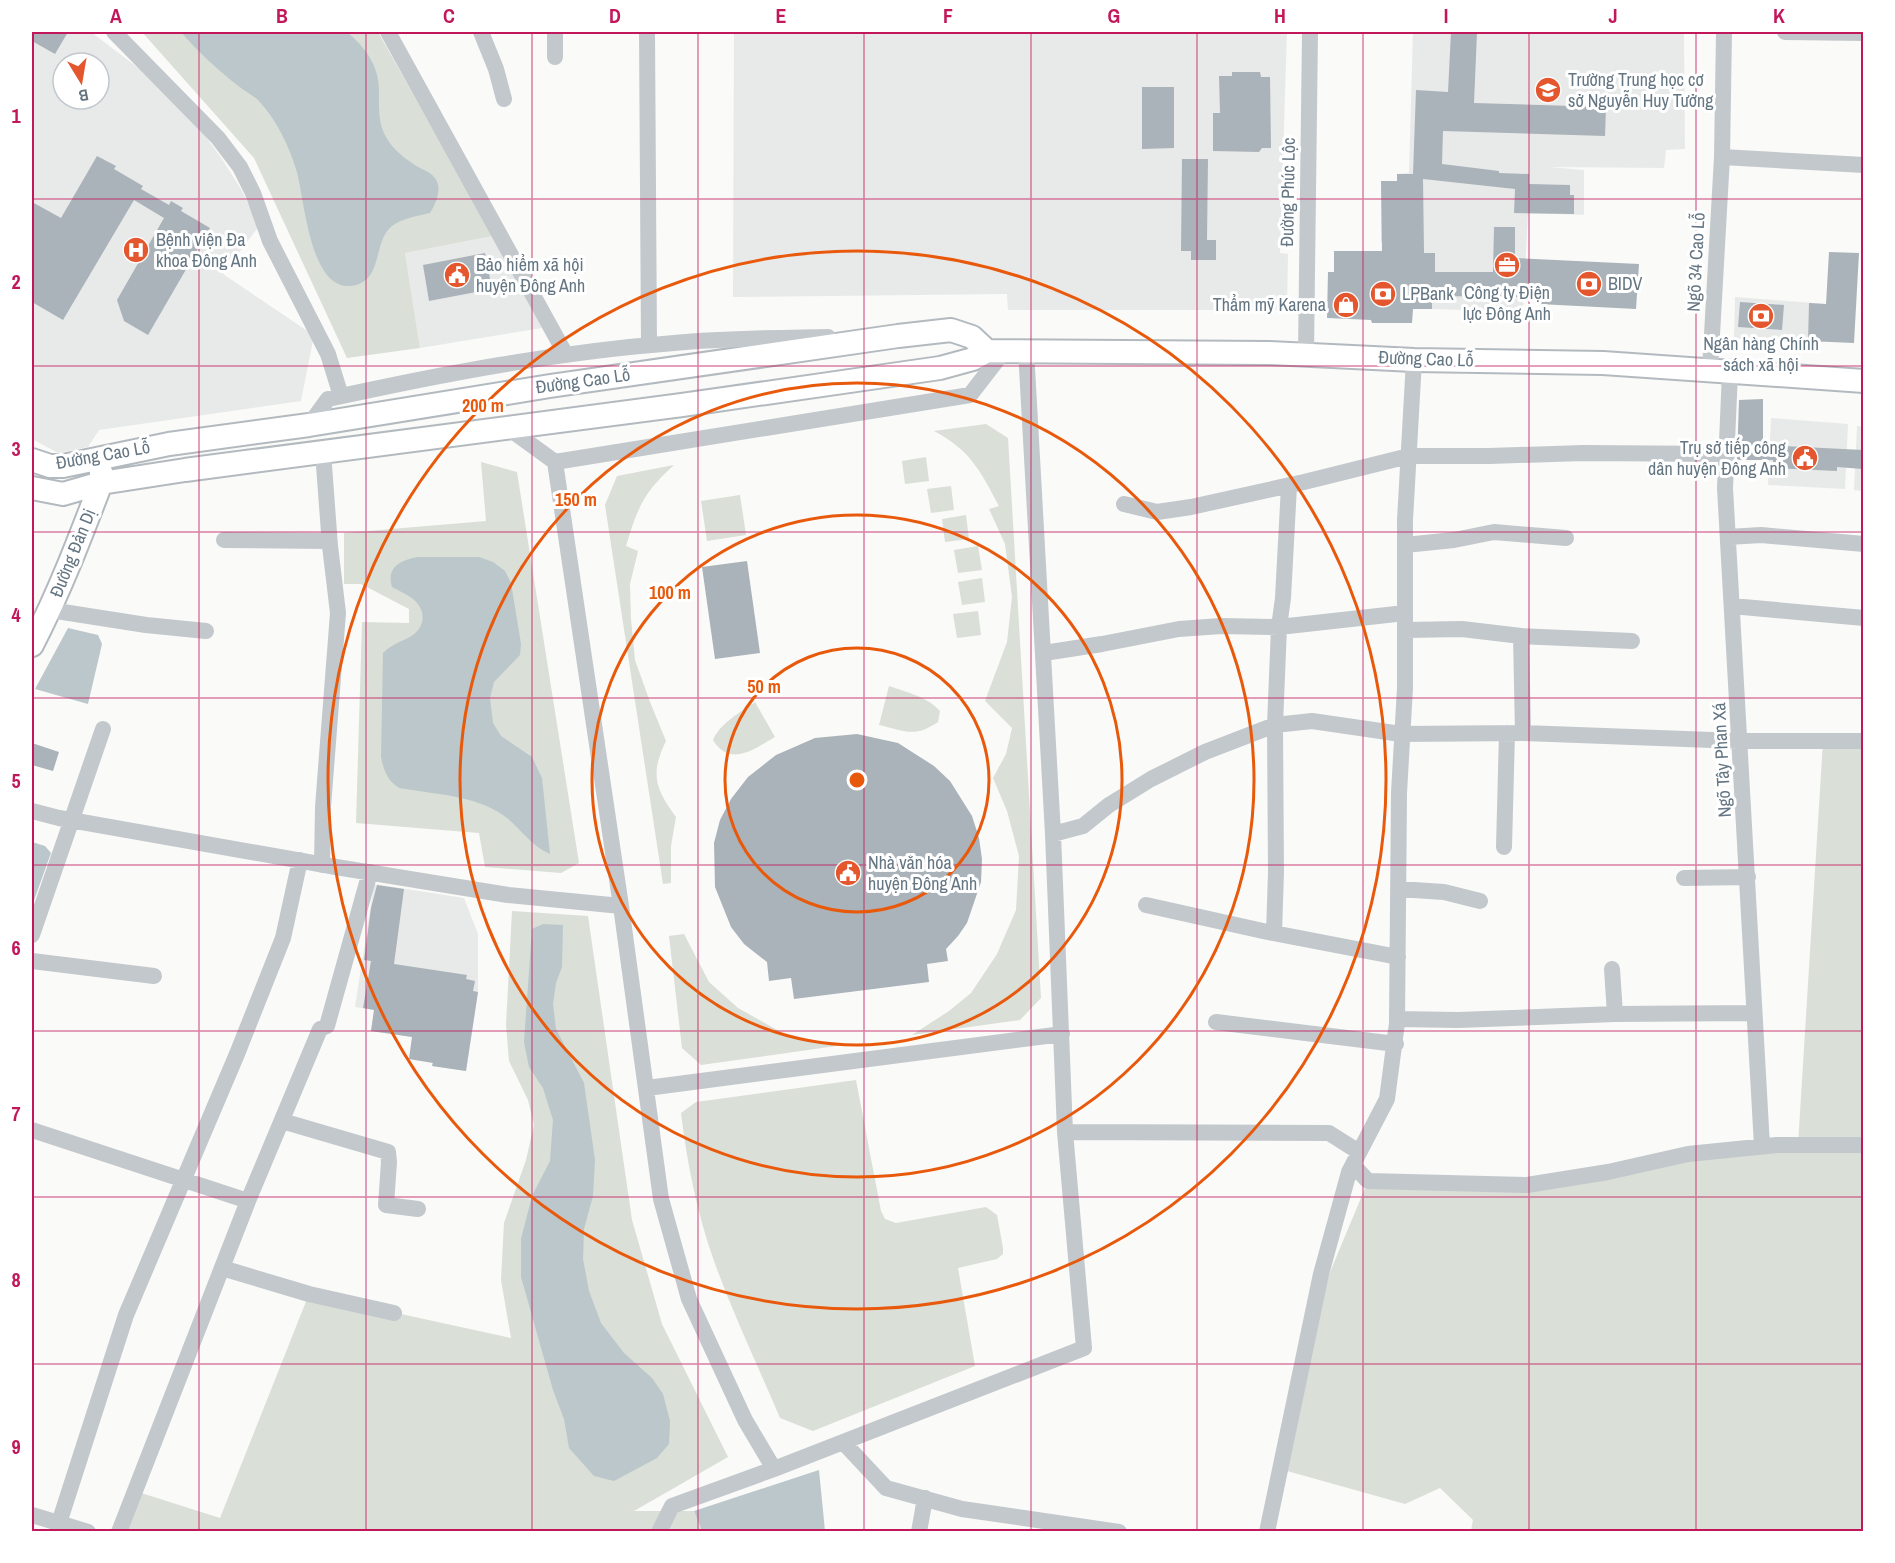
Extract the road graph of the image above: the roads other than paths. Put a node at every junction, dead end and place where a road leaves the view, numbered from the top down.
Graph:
1 (114, 32) edge
2 (388, 32) edge
3 (481, 32) edge
4 (555, 32) edge
5 (647, 32) edge
6 (1310, 32) edge
7 (1724, 32) edge
8 (1785, 32) edge
9 (1863, 33) edge
10 (555, 57) dead end
11 (504, 99) dead end
12 (1722, 157) junction
13 (1863, 165) edge
14 (898, 336) junction
15 (649, 345) junction
16 (1006, 351) junction
17 (1306, 354) junction
18 (566, 355) junction
19 (1414, 360) junction
20 (473, 371) junction
21 (1720, 371) junction
22 (1863, 381) edge
23 (341, 396) junction
24 (478, 398) junction
25 (309, 425) junction
26 (508, 428) junction
27 (323, 452) junction
28 (1726, 454) junction
29 (1409, 456) junction
30 (101, 458) junction
31 (32, 460) edge
32 (555, 462) junction
33 (101, 483) junction
34 (1289, 486) junction
35 (32, 488) edge
36 (1124, 504) dead end
37 (1728, 537) junction
38 (1566, 538) dead end
39 (224, 540) dead end
40 (329, 541) junction
41 (1863, 544) edge
42 (1405, 545) junction
43 (1732, 606) junction
44 (50, 610) junction
45 (1863, 618) edge
46 (1405, 622) junction
47 (1279, 627) junction
48 (206, 631) dead end
49 (1521, 636) junction
50 (1632, 641) dead end
51 (32, 645) edge
52 (1044, 653) junction
53 (1275, 725) junction
54 (104, 729) dead end
55 (1515, 733) junction
56 (1401, 734) junction
57 (1739, 741) junction
58 (1863, 741) edge
59 (32, 811) edge
60 (66, 819) junction
61 (1053, 834) junction
62 (1504, 848) dead end
63 (300, 860) junction
64 (322, 865) junction
65 (370, 872) junction
66 (1748, 877) junction
67 (1684, 878) dead end
68 (1398, 890) junction
69 (1480, 901) dead end
70 (1146, 905) dead end
71 (621, 906) junction
72 (1274, 933) junction
73 (32, 935) edge
74 (1398, 957) junction
75 (32, 961) edge
76 (1612, 969) dead end
77 (154, 976) dead end
78 (1754, 1013) junction
79 (1615, 1014) junction
80 (1397, 1019) junction
81 (1216, 1022) dead end
82 (1062, 1034) junction
83 (1396, 1044) junction
84 (647, 1088) junction
85 (282, 1121) junction
86 (32, 1130) edge
87 (1065, 1132) junction
88 (1863, 1145) edge
89 (1762, 1146) junction
90 (1356, 1158) junction
91 (183, 1180) junction
92 (249, 1201) junction
93 (418, 1209) dead end
94 (222, 1268) junction
95 (394, 1313) dead end
96 (843, 1442) junction
97 (774, 1469) junction
98 (925, 1498) junction
99 (32, 1515) edge
100 (59, 1523) junction
101 (88, 1532) edge
102 (119, 1532) edge
103 (659, 1532) edge
104 (919, 1532) edge
105 (1119, 1532) edge
106 (1267, 1532) edge

1 - 23 street
2 - 18 street
3 - 11 street
4 - 10 street
5 - 15 street
6 - 17 street, Đường Phúc Lộc
7 - 12 street, Ngõ 34 Cao Lỗ
8 - 9 street
12 - 13 street
12 - 21 street, Ngõ 34 Cao Lỗ
14 - 15 street
14 - 16 main road, Đường Cao Lỗ
14 - 24 main road, Đường Cao Lỗ
15 - 18 street
16 - 17 main road, Đường Cao Lỗ
16 - 26 main road, Đường Cao Lỗ
16 - 32 street
16 - 52 street
17 - 19 main road, Đường Cao Lỗ
18 - 20 street
19 - 21 main road, Đường Cao Lỗ
19 - 29 street
20 - 23 street
20 - 24 street
21 - 22 main road, Đường Cao Lỗ
21 - 28 street, Ngõ Tây Phan Xá
23 - 25 street
24 - 25 main road, Đường Cao Lỗ
25 - 30 main road, Đường Cao Lỗ
26 - 27 main road, Đường Cao Lỗ
26 - 32 street
27 - 33 main road, Đường Cao Lỗ
27 - 40 street
28 - 29 street
28 - 37 street, Ngõ Tây Phan Xá
29 - 34 street
29 - 42 street
30 - 31 main road, Đường Cao Lỗ
30 - 33 main road, Đường Đản Dị
32 - 71 street
33 - 35 main road, Đường Cao Lỗ
33 - 44 main road, Đường Đản Dị
34 - 36 street
34 - 47 street
37 - 41 street
37 - 43 street, Ngõ Tây Phan Xá
38 - 42 street
39 - 40 street
40 - 64 street
42 - 46 street
43 - 45 street
43 - 57 street, Ngõ Tây Phan Xá
44 - 48 street
44 - 51 main road, Đường Đản Dị
46 - 47 street
46 - 49 street
46 - 56 street
47 - 52 street
47 - 53 street
49 - 50 street
49 - 55 street
52 - 61 street
53 - 56 street
53 - 61 street
53 - 72 street
54 - 60 street
55 - 56 street
55 - 57 street
55 - 62 street
56 - 68 street
57 - 58 street
57 - 66 street, Ngõ Tây Phan Xá
59 - 60 street
60 - 63 street
60 - 73 street
61 - 82 street
63 - 64 street
63 - 91 street
64 - 65 street
65 - 71 street
65 - 85 street
66 - 67 street
66 - 78 street, Ngõ Tây Phan Xá
68 - 69 street
68 - 74 street
70 - 72 street
71 - 84 street
72 - 74 street
74 - 80 street
75 - 77 street
76 - 79 street
78 - 79 street
78 - 89 street, Ngõ Tây Phan Xá
79 - 80 street
80 - 83 street
81 - 83 street
82 - 84 street
82 - 87 street
83 - 90 street
84 - 97 street
85 - 92 street
85 - 93 street
86 - 91 street
87 - 90 street
87 - 96 street
88 - 89 street
89 - 90 street
90 - 106 street
91 - 92 street
91 - 100 street
92 - 94 street
94 - 95 street
94 - 102 street
96 - 97 street
96 - 98 street
97 - 103 street
98 - 104 street
98 - 105 street
99 - 100 street
100 - 101 street

